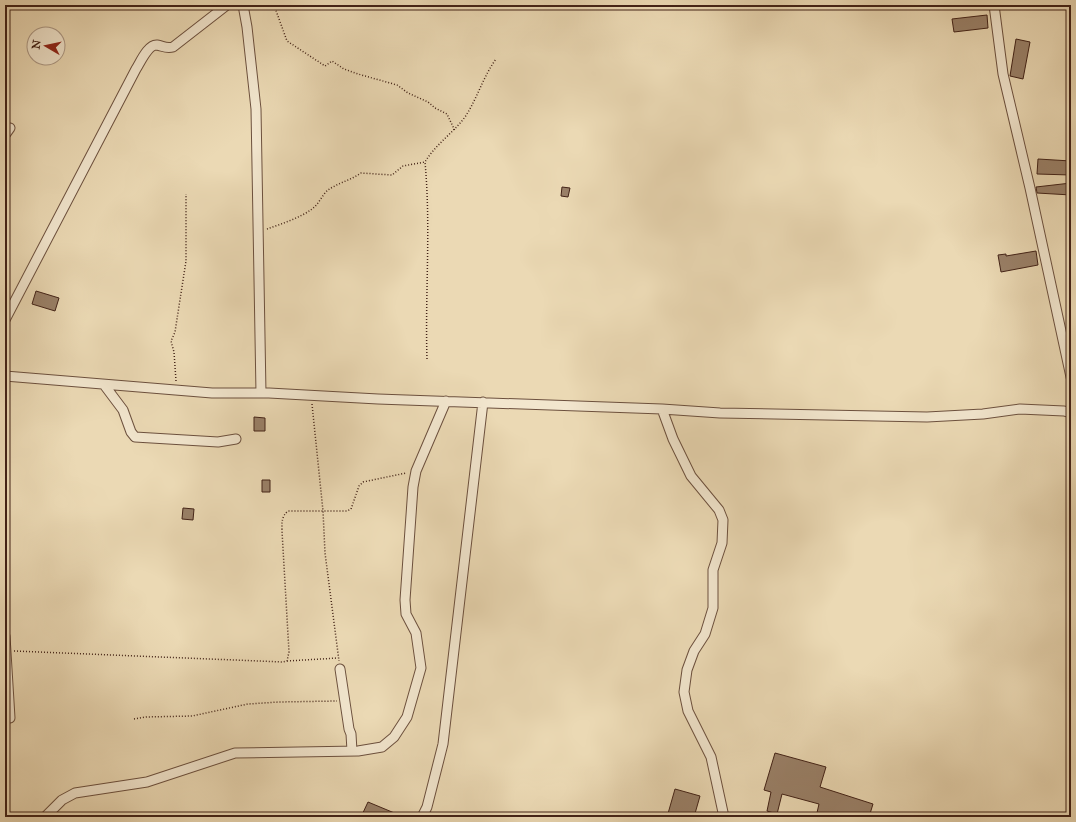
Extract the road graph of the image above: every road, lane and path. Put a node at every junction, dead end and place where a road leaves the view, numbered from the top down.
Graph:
1 (227, 5) edge
2 (243, 5) edge
3 (274, 5) edge
4 (994, 5) edge
5 (496, 59) dead end
6 (455, 131) junction
7 (425, 162) junction
8 (186, 194) dead end
9 (259, 231) junction
10 (5, 320) edge
11 (427, 359) dead end
12 (5, 376) edge
13 (1071, 377) edge
14 (105, 386) junction
15 (177, 391) junction
16 (261, 393) junction
17 (311, 396) junction
18 (446, 401) junction
19 (483, 402) junction
20 (662, 409) junction
21 (1071, 413) edge
22 (236, 439) dead end
23 (416, 471) junction
24 (323, 511) junction
25 (5, 636) edge
26 (6, 650) junction
27 (338, 658) junction
28 (287, 661) junction
29 (340, 668) joint
30 (345, 700) junction
31 (10, 718) dead end
32 (134, 719) dead end
33 (352, 751) junction
34 (44, 817) edge
35 (422, 817) edge
36 (724, 817) edge

1 - 10 street
2 - 9 street
3 - 6 path
4 - 13 street
5 - 6 path
6 - 7 path
7 - 9 path
7 - 11 path
8 - 15 path
9 - 16 street
12 - 14 street
14 - 15 street
14 - 22 street
15 - 16 street
16 - 17 street
17 - 18 street
17 - 24 path
18 - 19 street
18 - 23 street
19 - 20 street
19 - 35 street
20 - 21 street
20 - 36 street
23 - 24 path
23 - 33 street
24 - 27 path
24 - 28 path
25 - 26 street
26 - 28 path
26 - 31 street
27 - 28 path
27 - 29 path
29 - 30 street
30 - 32 path
30 - 33 street
33 - 34 street

